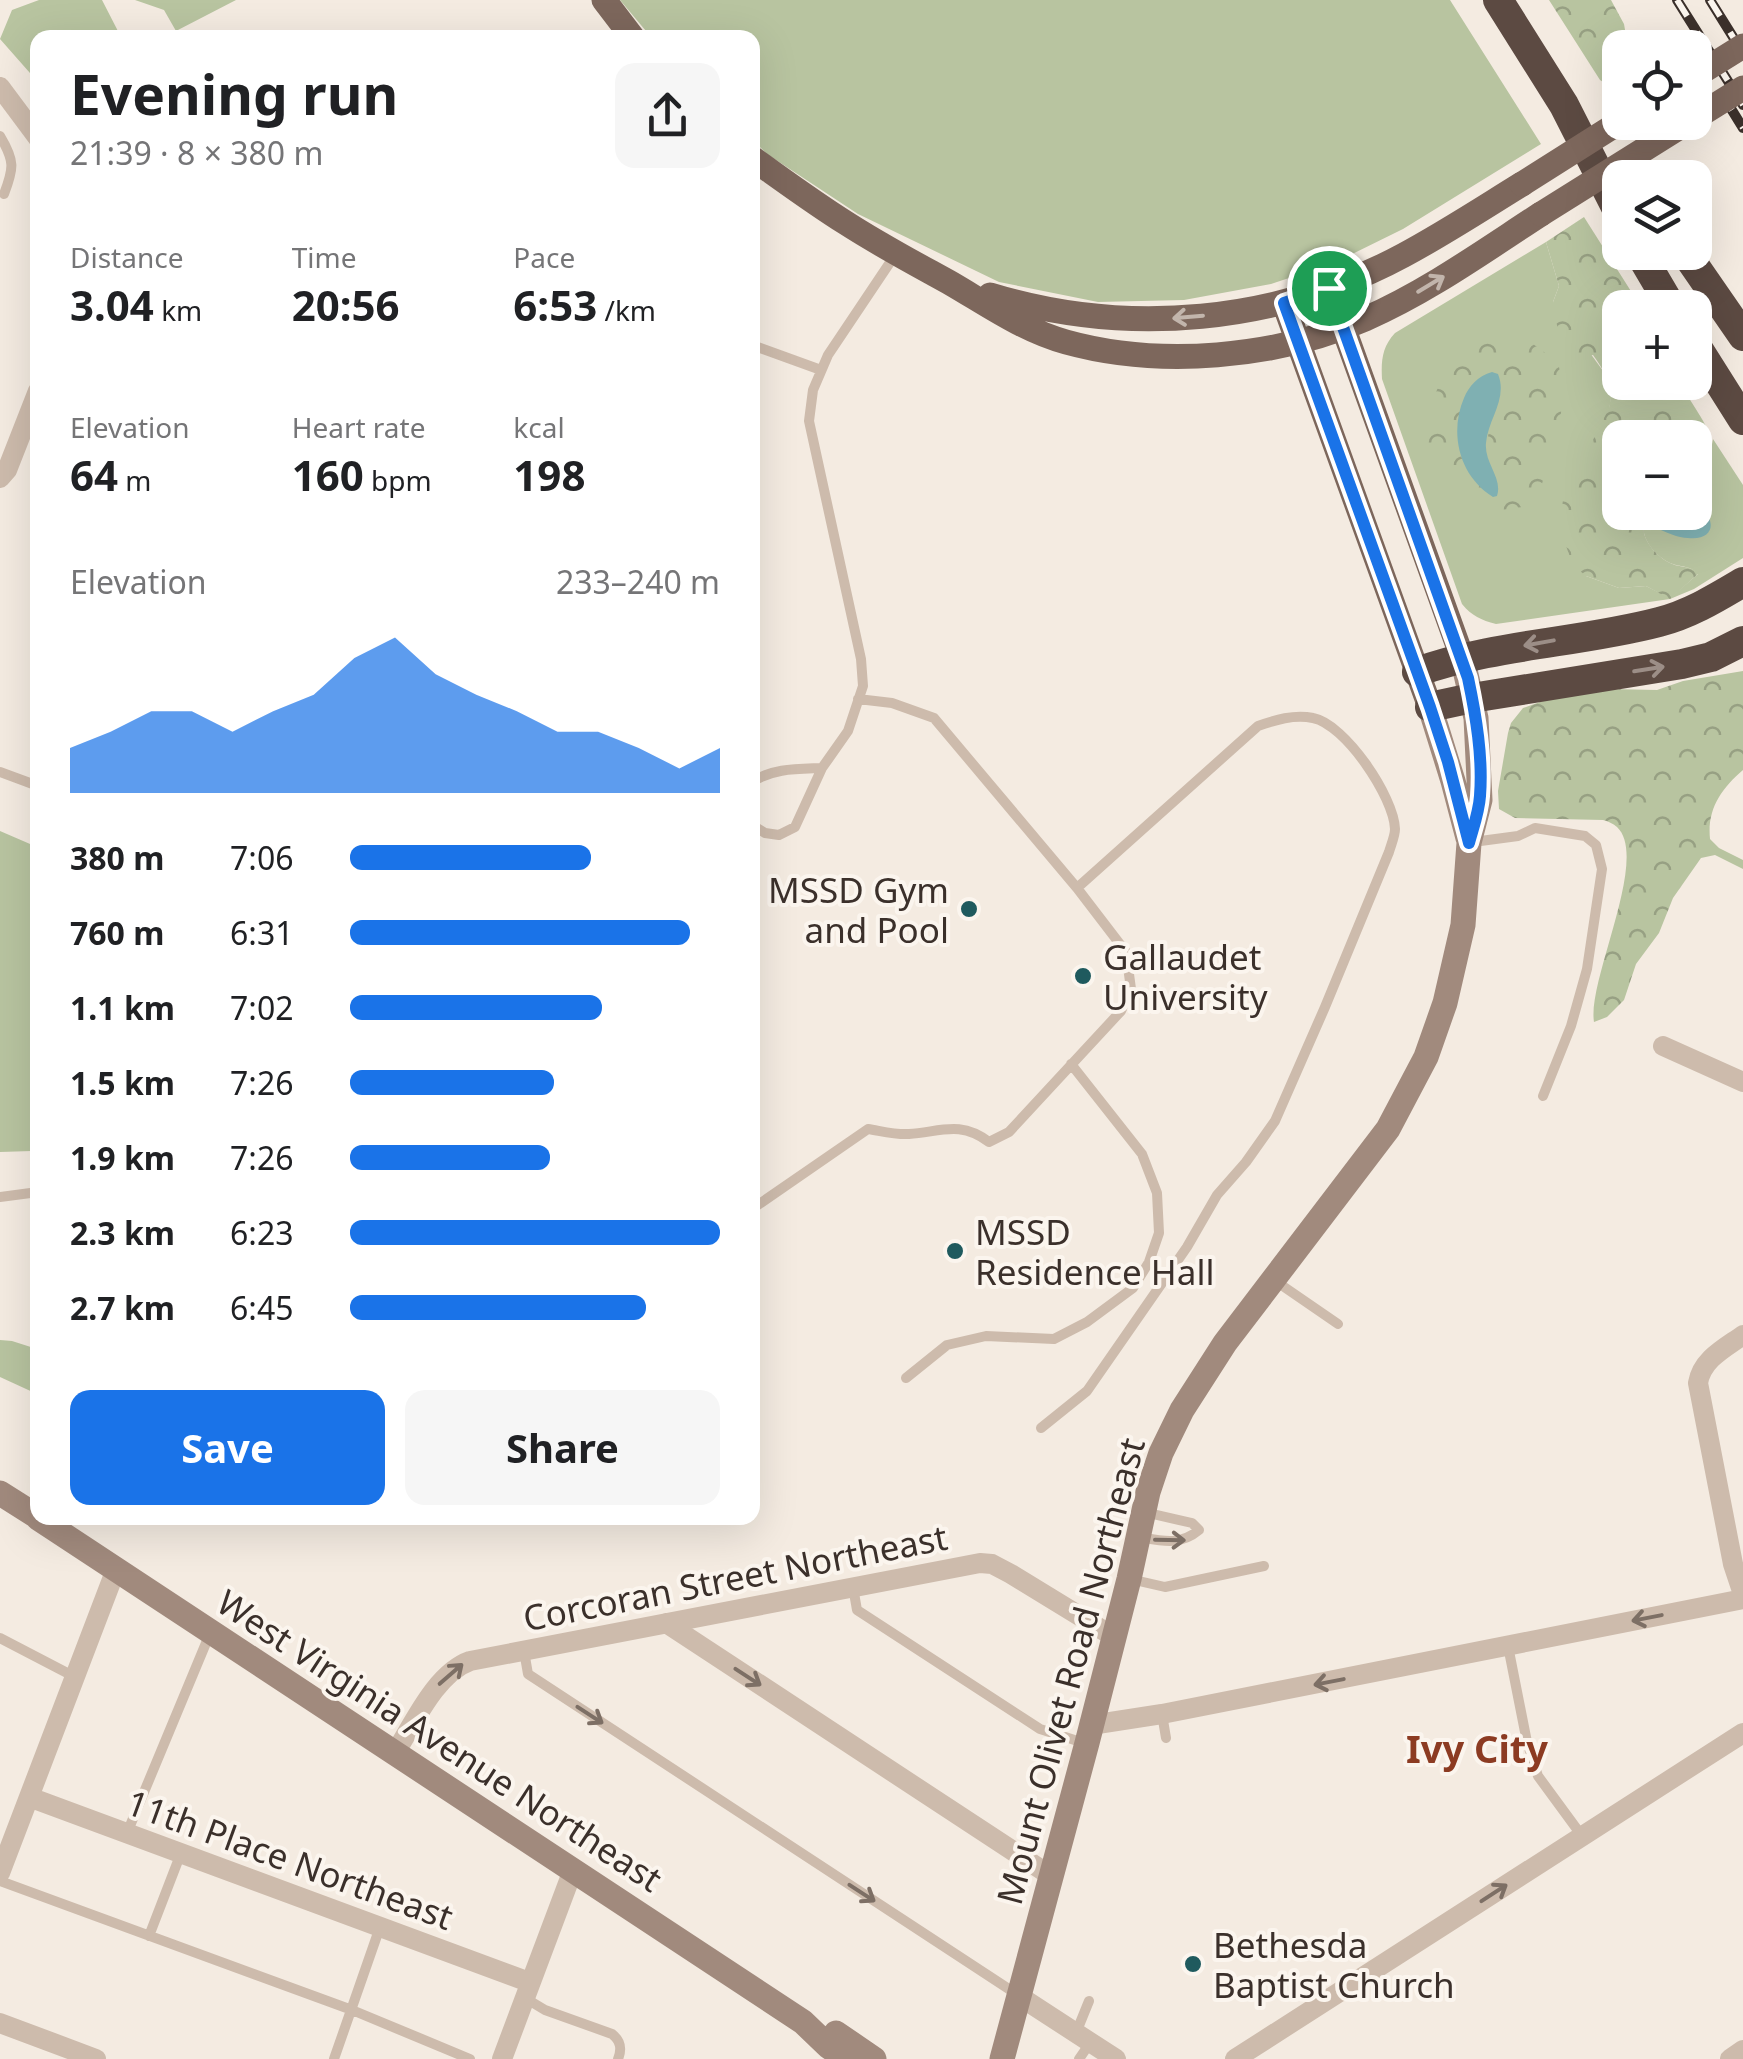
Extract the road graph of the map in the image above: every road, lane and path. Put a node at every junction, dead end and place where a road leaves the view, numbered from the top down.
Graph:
1 (604, 0) edge
2 (1498, 0) edge
3 (621, 30) edge
4 (1743, 46) edge
5 (1712, 65) edge
6 (0, 87) edge
7 (1743, 88) edge
8 (1564, 105) junction
9 (1712, 107) edge
10 (30, 127) edge
11 (1602, 133) edge
12 (0, 136) edge
13 (1659, 140) edge
14 (1609, 160) edge
15 (760, 164) edge
16 (1602, 180) edge
17 (4, 194) dead end
18 (896, 253) junction
19 (1697, 270) edge
20 (950, 282) junction
21 (1329, 288) junction
22 (1284, 303) junction
23 (1344, 328) junction
24 (1743, 336) edge
25 (1297, 342) junction
26 (760, 348) edge
27 (821, 370) junction
28 (1712, 371) edge
29 (1743, 420) edge
30 (28, 441) edge
31 (0, 478) edge
32 (1743, 582) edge
33 (1743, 641) edge
34 (1462, 657) junction
35 (1417, 672) junction
36 (1472, 698) junction
37 (858, 699) junction
38 (1430, 707) junction
39 (822, 768) junction
40 (0, 772) edge
41 (760, 777) edge
42 (30, 781) edge
43 (760, 830) edge
44 (1469, 843) junction
45 (1077, 888) junction
46 (1663, 1046) dead end
47 (1071, 1064) junction
48 (1743, 1082) edge
49 (1543, 1096) dead end
50 (30, 1193) edge
51 (0, 1197) edge
52 (760, 1204) edge
53 (1274, 1280) junction
54 (1338, 1324) dead end
55 (1743, 1336) edge
56 (906, 1378) dead end
57 (1041, 1428) dead end
58 (0, 1493) edge
59 (30, 1512) edge
60 (50, 1525) edge
61 (1735, 1527) edge
62 (1264, 1566) dead end
63 (116, 1568) junction
64 (1129, 1578) junction
65 (852, 1586) junction
66 (1743, 1596) edge
67 (666, 1624) junction
68 (211, 1631) junction
69 (0, 1638) edge
70 (1114, 1638) junction
71 (1508, 1646) junction
72 (524, 1651) junction
73 (74, 1676) junction
74 (1162, 1714) junction
75 (1743, 1733) edge
76 (1089, 1734) junction
77 (1166, 1738) dead end
78 (396, 1753) junction
79 (28, 1797) junction
80 (127, 1833) junction
81 (1582, 1836) junction
82 (181, 1853) junction
83 (574, 1870) junction
84 (0, 1873) edge
85 (1050, 1876) junction
86 (0, 1881) edge
87 (380, 1927) junction
88 (149, 1936) junction
89 (527, 1990) junction
90 (1019, 1996) junction
91 (1089, 2001) dead end
92 (352, 2010) junction
93 (803, 2022) junction
94 (0, 2023) edge
95 (1082, 2045) edge
96 (1743, 2050) edge
97 (96, 2059) edge
98 (334, 2059) edge
99 (470, 2059) edge
100 (502, 2059) edge
101 (618, 2059) edge
102 (846, 2059) edge
103 (874, 2059) edge
104 (1002, 2059) edge
105 (1116, 2059) edge
106 (1235, 2059) edge
107 (1730, 2059) edge

1 - 3 main road
2 - 8 highway
4 - 5 main road, bridge
6 - 10 street
7 - 9 main road, bridge
8 - 14 highway
8 - 16 highway
11 - 21 main road, bridge
12 - 17 lane
23 -> 13 main road, bridge
15 - 18 main road
18 - 20 main road
18 - 27 lane
19 - 24 highway
22 -> 20 main road
20 - 25 main road
21 - 22 main road
21 - 23 main road, Mount Olivet Road Northeast
22 - 25 main road, Mount Olivet Road Northeast
23 - 25 main road
23 - 34 main road, Mount Olivet Road Northeast
25 - 35 main road, Mount Olivet Road Northeast
26 - 27 lane
27 - 37 lane
28 - 29 highway
30 - 31 street
32 -> 34 highway
36 -> 33 highway
34 - 35 highway
34 - 36 main road, Mount Olivet Road Northeast
35 - 38 main road, Mount Olivet Road Northeast
36 - 38 highway
36 - 44 main road, Mount Olivet Road Northeast
37 - 39 lane
37 - 45 lane
38 - 44 main road, Mount Olivet Road Northeast
39 - 41 lane
39 - 43 lane
40 - 42 lane
44 - 49 lane
44 - 53 main road, Mount Olivet Road Northeast
45 - 47 lane
45 - 57 lane
46 - 48 street
47 - 52 lane
47 - 56 lane
50 - 51 lane
53 - 54 lane
53 - 64 main road, Mount Olivet Road Northeast
55 - 61 street
58 - 59 main road, West Virginia Avenue Northeast
60 - 63 main road, West Virginia Avenue Northeast
61 - 66 street
62 - 64 lane
63 - 68 main road, West Virginia Avenue Northeast
63 - 73 street
64 - 70 main road, Mount Olivet Road Northeast
65 - 67 street, Corcoran Street Northeast
65 - 70 street, Corcoran Street Northeast
65 - 76 lane
66 -> 71 street
67 - 72 street, Corcoran Street Northeast
67 -> 85 street
68 - 78 main road, West Virginia Avenue Northeast
68 - 80 lane
69 - 73 lane
70 - 76 main road, Mount Olivet Road Northeast
71 -> 74 street
71 - 81 lane
78 -> 72 street, Corcoran Street Northeast
72 -> 90 lane
73 - 79 street
74 - 76 street
74 - 77 lane
75 - 81 street
76 - 85 main road, Mount Olivet Road Northeast
78 - 83 main road, West Virginia Avenue Northeast
79 - 80 street, 11th Place Northeast
79 - 84 street
80 - 82 street, 11th Place Northeast
106 -> 81 street
82 - 87 street, 11th Place Northeast
82 - 88 lane
83 - 89 street
83 - 93 main road, West Virginia Avenue Northeast
85 - 90 main road, Mount Olivet Road Northeast
86 - 88 lane
87 - 89 street, 11th Place Northeast
87 - 92 lane
88 - 92 lane
89 - 100 street
89 - 101 lane
90 - 95 street
90 - 104 main road, Mount Olivet Road Northeast
91 - 95 lane
92 - 98 lane
92 - 99 lane
93 - 102 main road, West Virginia Avenue Northeast
93 - 103 main road, West Virginia Avenue Northeast
94 - 97 street
95 - 105 street
96 - 107 street

